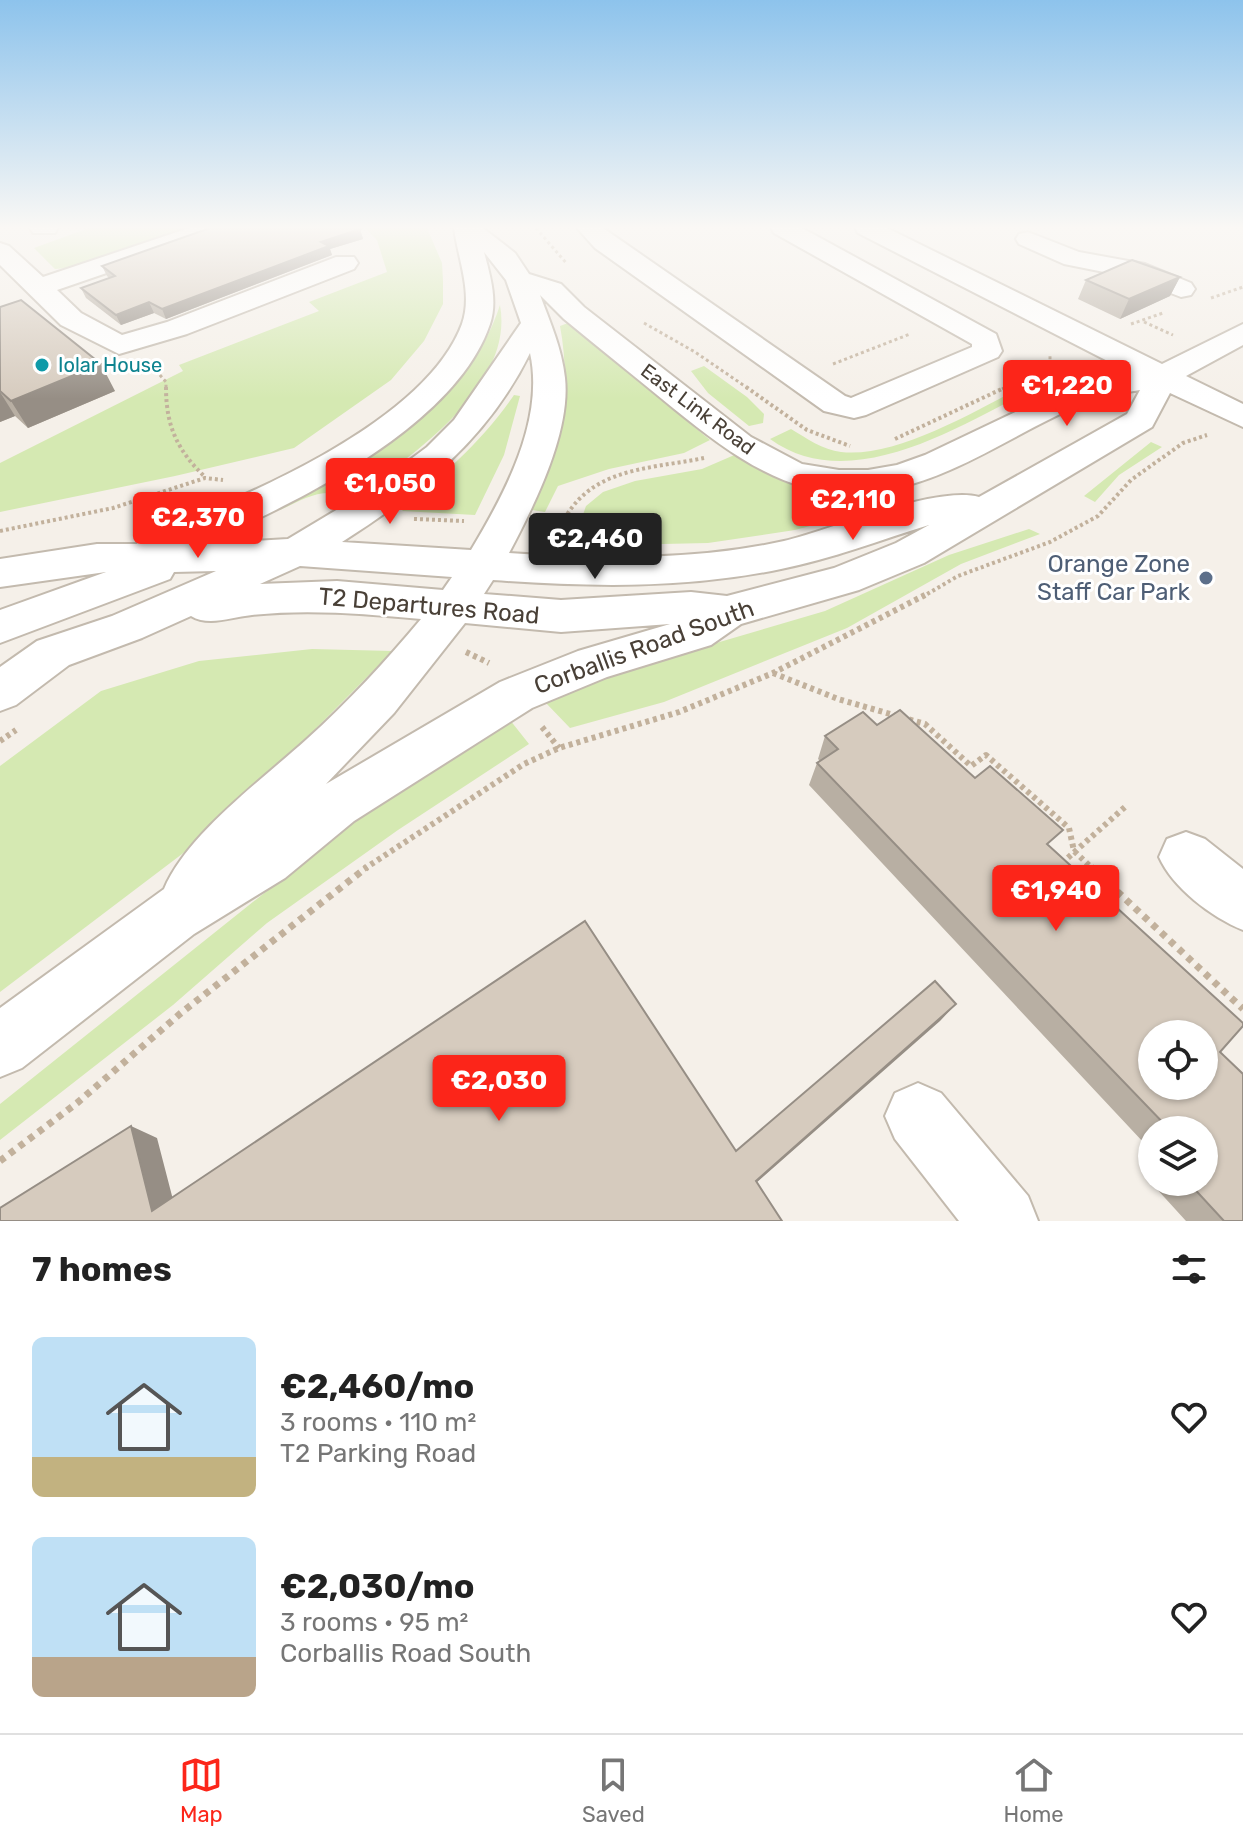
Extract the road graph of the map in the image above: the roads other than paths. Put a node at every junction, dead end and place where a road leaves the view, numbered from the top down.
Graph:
1 (25, 285) edge
2 (78, 285) edge
3 (288, 285) edge
4 (459, 285) edge
5 (479, 285) edge
6 (525, 285) edge
7 (537, 285) edge
8 (664, 285) edge
9 (888, 285) edge
10 (990, 285) edge
11 (1171, 285) edge
12 (1181, 289) edge
13 (38, 302) junction
14 (536, 323) junction
15 (1243, 333) edge
16 (1163, 376) junction
17 (1243, 417) edge
18 (994, 502) junction
19 (296, 552) junction
20 (134, 556) junction
21 (196, 558) junction
22 (0, 560) edge
23 (480, 563) junction
24 (0, 573) edge
25 (0, 590) edge
26 (727, 612) junction
27 (455, 626) junction
28 (0, 627) edge
29 (127, 627) junction
30 (53, 653) junction
31 (0, 670) edge
32 (12, 708) edge
33 (1186, 857) dead end
34 (1243, 903) edge
35 (174, 914) junction
36 (0, 1046) edge
37 (918, 1116) dead end
38 (1003, 1221) edge

1 - 13 street
2 - 13 street
3 - 13 street
4 - 22 street
5 - 20 street
6 - 14 street, East Link Road
7 - 16 street, East Link Road
8 - 9 street
10 - 16 street
11 - 12 street
14 - 19 street
14 - 23 street, East Link Road
15 - 16 street
16 - 17 street
16 - 18 street, Corballis Road South
18 - 23 street
18 - 26 street, Corballis Road South
19 - 21 street
19 - 23 street
19 - 29 street
20 - 21 street
20 - 24 street
20 - 25 street
21 - 28 street
23 - 27 street, Corballis Road South
26 - 27 street, T2 Departures Road
26 - 35 street, Corballis Road South
27 - 29 street, T2 Departures Road
27 - 35 street, Corballis Road South
29 - 30 street
30 - 31 street
30 - 32 street
33 - 34 street
35 - 36 street, Corballis Road South
37 - 38 street

